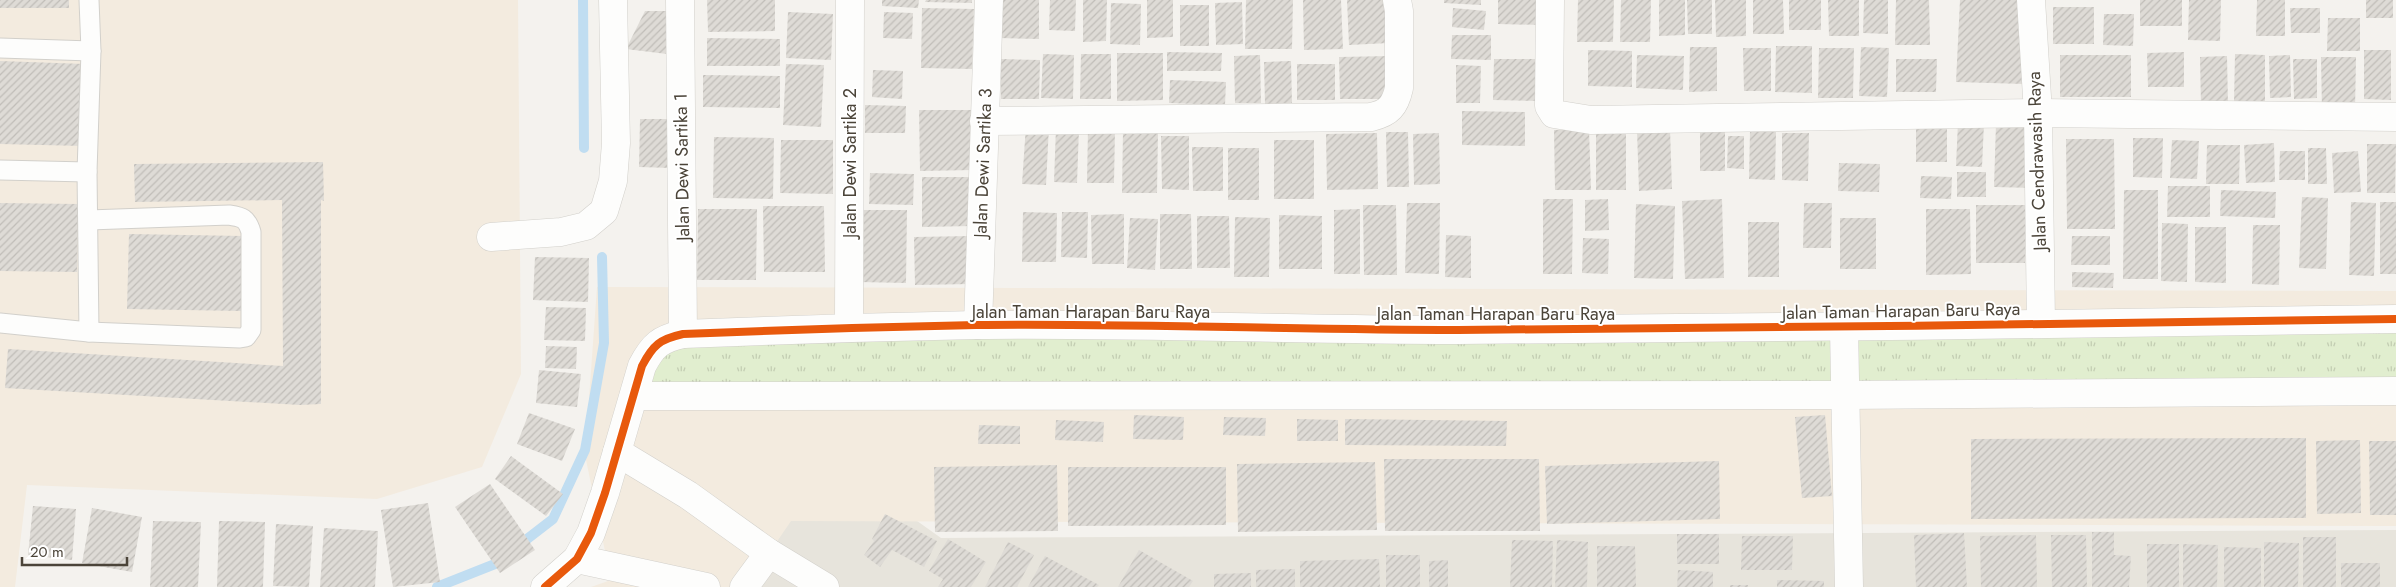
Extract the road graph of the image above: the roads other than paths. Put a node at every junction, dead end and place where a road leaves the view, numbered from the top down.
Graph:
1 (90, 0) edge
2 (613, 0) edge
3 (680, 0) edge
4 (850, 0) edge
5 (989, 0) edge
6 (1398, 0) edge
7 (1550, 0) edge
8 (2031, 0) edge
9 (0, 48) edge
10 (91, 51) junction
11 (2038, 113) junction
12 (2396, 117) edge
13 (984, 121) junction
14 (0, 170) edge
15 (87, 172) junction
16 (89, 220) junction
17 (491, 237) dead end
18 (2396, 319) edge
19 (0, 323) edge
20 (2041, 323) junction
21 (978, 325) junction
22 (849, 327) junction
23 (1844, 328) junction
24 (90, 332) junction
25 (683, 334) junction
26 (2396, 390) edge
27 (1844, 395) junction
28 (634, 396) junction
29 (617, 452) junction
30 (769, 553) junction
31 (577, 558) junction
32 (545, 587) edge
33 (706, 587) edge
34 (744, 587) edge
35 (825, 587) edge
36 (1849, 587) edge

1 - 10 lane
2 - 17 street
3 - 25 street, Jalan Dewi Sartika 1
4 - 22 street, Jalan Dewi Sartika 2
5 - 13 street, Jalan Dewi Sartika 3
6 - 13 street
7 - 11 street
8 - 11 street, Jalan Cendrawasih Raya
9 - 10 lane
10 - 15 lane
11 - 12 street
11 - 20 street, Jalan Cendrawasih Raya
13 - 21 street, Jalan Dewi Sartika 3
14 - 15 lane
15 - 16 lane
16 - 24 lane
16 - 24 lane
18 - 20 street, Jalan Taman Harapan Baru Raya
19 - 24 lane
20 - 23 street, Jalan Taman Harapan Baru Raya
21 - 22 street, Jalan Taman Harapan Baru Raya
21 - 23 street, Jalan Taman Harapan Baru Raya
22 - 25 street, Jalan Taman Harapan Baru Raya
23 - 27 street
25 - 28 street, Jalan Taman Harapan Baru Raya
26 - 27 street
27 - 28 street
27 - 36 street
28 - 29 street, Jalan Taman Harapan Baru Raya
29 - 30 street
29 - 31 street, Jalan Taman Harapan Baru Raya
30 - 34 street
30 - 35 street
31 - 32 street, Jalan Taman Harapan Baru Raya
31 - 33 street

